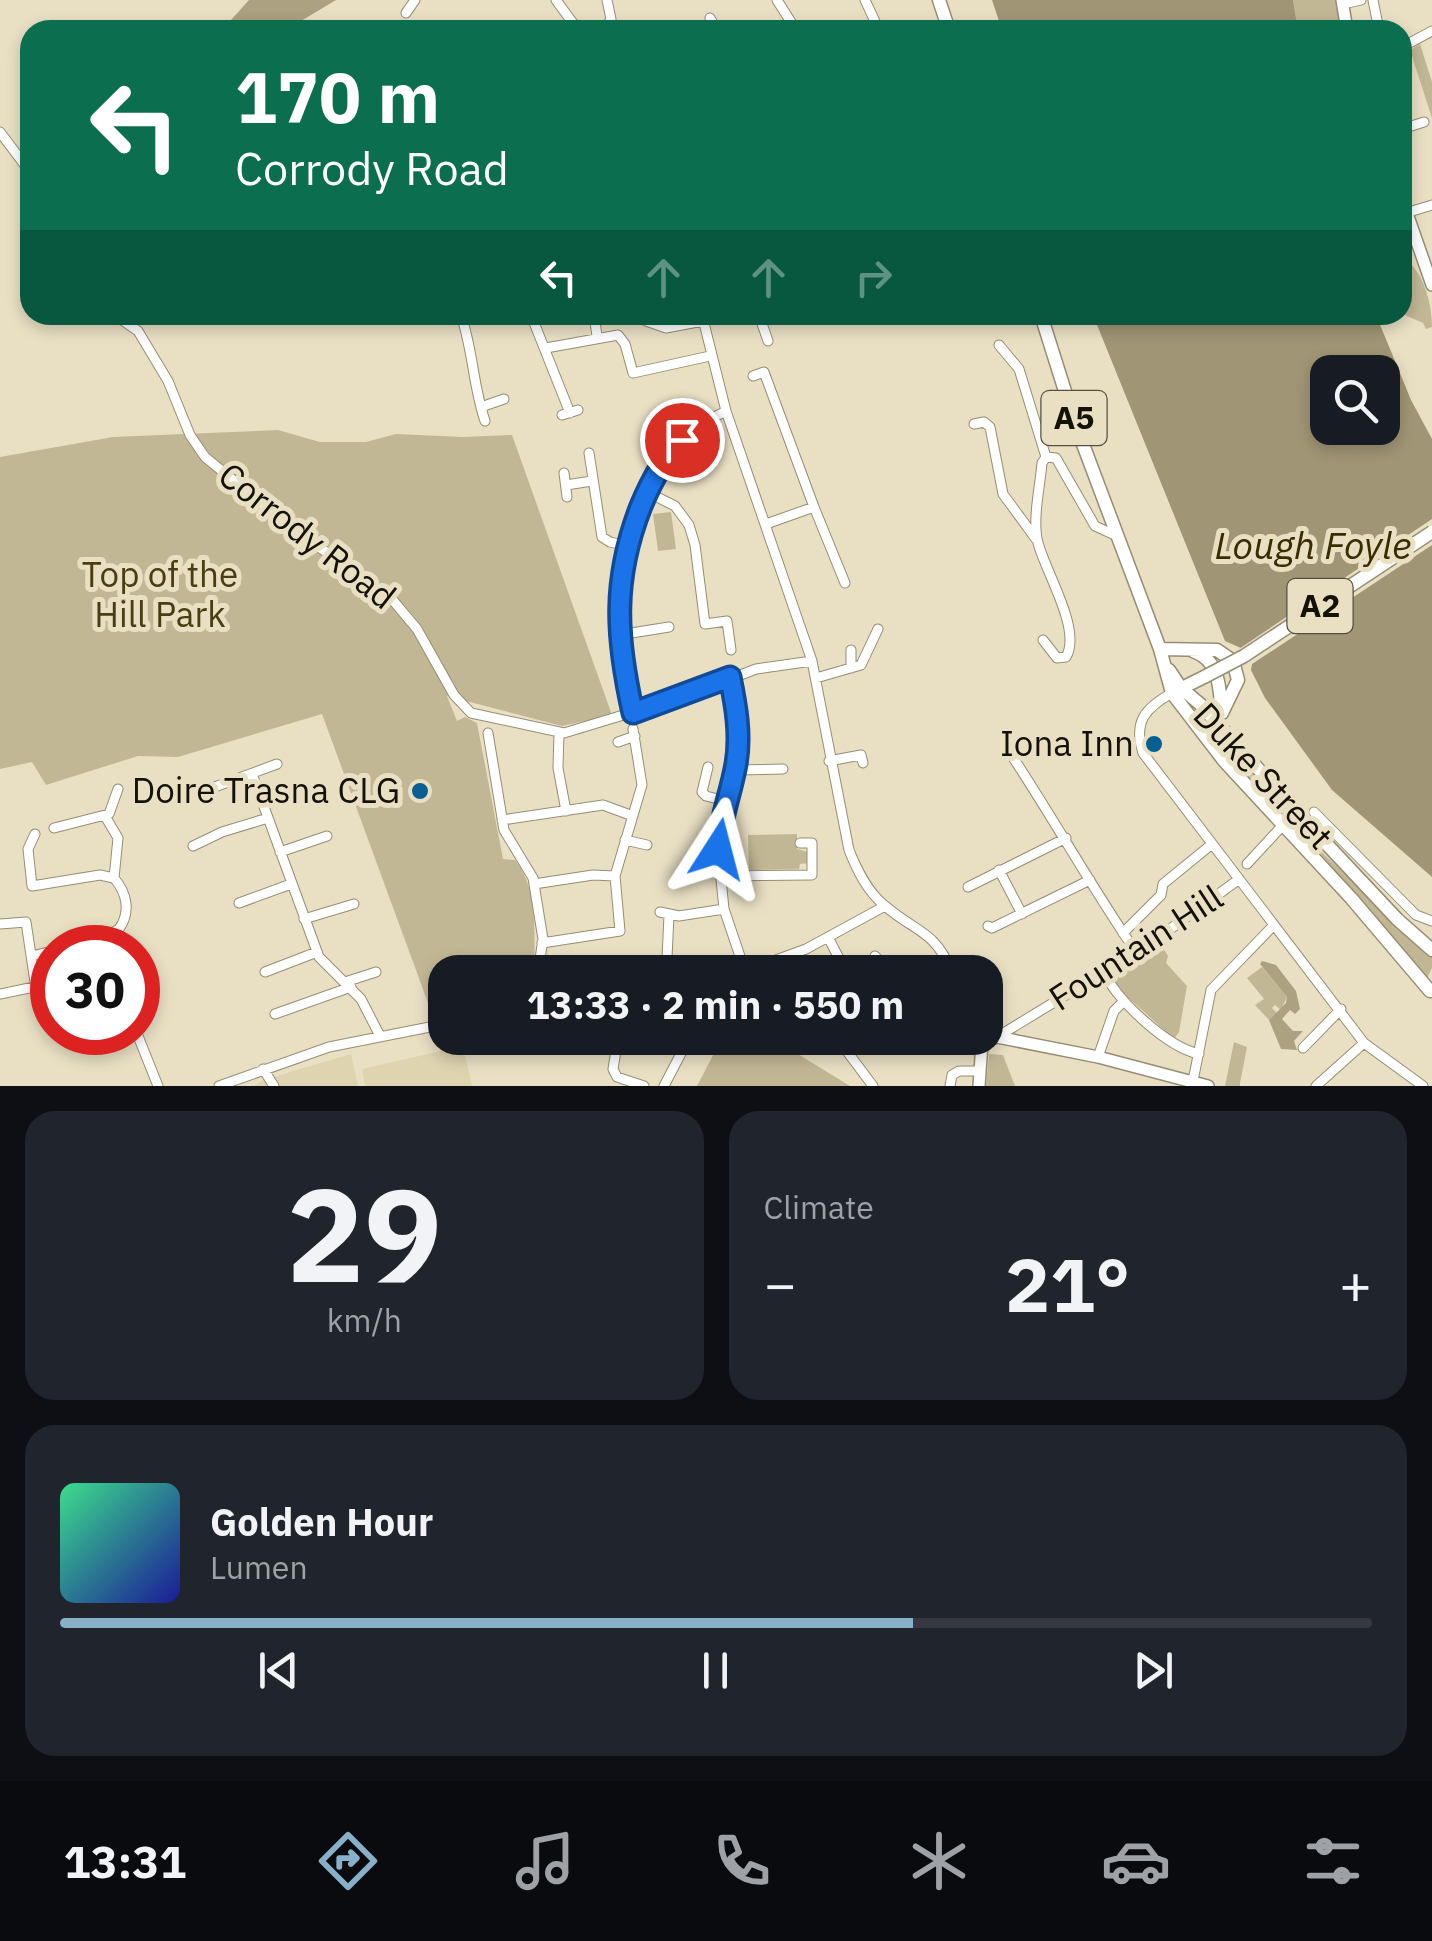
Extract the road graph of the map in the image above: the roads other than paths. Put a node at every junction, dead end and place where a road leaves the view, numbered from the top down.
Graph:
1 (416, 0) edge
2 (1362, 0) edge
3 (1342, 2) edge
4 (406, 13) dead end
5 (1424, 122) dead end
6 (1412, 126) edge
7 (0, 132) edge
8 (20, 159) edge
9 (1412, 221) edge
10 (1431, 278) edge
11 (130, 325) edge
12 (464, 325) edge
13 (536, 325) edge
14 (596, 325) edge
15 (704, 325) edge
16 (763, 325) edge
17 (1044, 325) edge
18 (598, 336) junction
19 (768, 342) dead end
20 (1000, 345) dead end
21 (546, 348) junction
22 (710, 356) junction
23 (753, 376) dead end
24 (504, 399) dead end
25 (480, 408) junction
26 (726, 411) junction
27 (570, 412) dead end
28 (486, 421) dead end
29 (974, 424) dead end
30 (589, 453) dead end
31 (1046, 457) junction
32 (564, 473) dead end
33 (592, 481) junction
34 (566, 485) junction
35 (647, 492) junction
36 (567, 497) dead end
37 (814, 507) junction
38 (766, 524) junction
39 (1432, 532) edge
40 (1117, 536) junction
41 (1036, 539) junction
42 (627, 546) junction
43 (845, 583) dead end
44 (669, 627) dead end
45 (878, 629) dead end
46 (618, 635) junction
47 (1042, 640) dead end
48 (1160, 649) junction
49 (731, 650) dead end
50 (850, 650) dead end
51 (1190, 650) junction
52 (812, 662) junction
53 (1232, 664) junction
54 (851, 668) junction
55 (1209, 675) junction
56 (730, 677) junction
57 (816, 678) junction
58 (1176, 691) junction
59 (1200, 704) junction
60 (633, 713) junction
61 (559, 733) junction
62 (493, 740) dead end
63 (618, 742) dead end
64 (1012, 756) dead end
65 (830, 761) junction
66 (863, 763) dead end
67 (277, 764) dead end
68 (708, 767) dead end
69 (735, 770) junction
70 (783, 770) dead end
71 (252, 774) junction
72 (212, 788) dead end
73 (118, 790) dead end
74 (1272, 796) tunnel mouth
75 (726, 800) junction
76 (566, 811) junction
77 (1314, 812) dead end
78 (105, 816) junction
79 (633, 816) junction
80 (268, 818) junction
81 (502, 820) junction
82 (1290, 824) junction
83 (54, 828) dead end
84 (35, 834) dead end
85 (327, 836) dead end
86 (1066, 838) junction
87 (626, 840) junction
88 (800, 843) dead end
89 (1212, 844) junction
90 (647, 845) dead end
91 (194, 846) dead end
92 (280, 852) junction
93 (1346, 863) junction
94 (1247, 864) dead end
95 (999, 870) junction
96 (615, 876) junction
97 (720, 876) junction
98 (114, 878) junction
99 (1090, 880) junction
100 (1238, 880) junction
101 (291, 884) junction
102 (534, 884) junction
103 (968, 887) dead end
104 (239, 903) dead end
105 (354, 904) dead end
106 (885, 906) junction
107 (724, 909) junction
108 (1022, 914) junction
109 (304, 919) junction
110 (1432, 920) edge
111 (0, 924) edge
112 (121, 925) edge
113 (988, 926) dead end
114 (1274, 926) junction
115 (1123, 933) junction
116 (828, 937) junction
117 (542, 944) junction
118 (30, 945) edge
119 (1432, 950) edge
120 (317, 952) junction
121 (1136, 952) junction
122 (540, 955) edge
123 (667, 955) edge
124 (739, 955) edge
125 (793, 955) edge
126 (837, 955) edge
127 (943, 955) edge
128 (265, 972) dead end
129 (376, 972) dead end
130 (1104, 973) junction
131 (348, 984) junction
132 (30, 988) edge
133 (1431, 990) edge
134 (0, 994) edge
135 (1124, 1001) junction
136 (1341, 1010) junction
137 (275, 1014) dead end
138 (1019, 1022) junction
139 (428, 1027) edge
140 (1003, 1034) edge
141 (380, 1036) junction
142 (1003, 1038) edge
143 (1021, 1040) junction
144 (1364, 1043) junction
145 (1303, 1048) dead end
146 (1198, 1054) junction
147 (146, 1055) edge
148 (615, 1055) edge
149 (680, 1055) edge
150 (850, 1055) edge
151 (981, 1055) edge
152 (1098, 1057) junction
153 (263, 1069) junction
154 (980, 1071) junction
155 (1432, 1078) edge
156 (1192, 1084) edge
157 (158, 1086) edge
158 (219, 1086) edge
159 (274, 1086) edge
160 (644, 1086) edge
161 (664, 1086) edge
162 (873, 1086) edge
163 (950, 1086) edge
164 (979, 1086) edge
165 (1208, 1086) edge
166 (1316, 1086) edge
167 (1424, 1086) edge

1 - 4 street
2 - 3 street
5 - 6 street
7 - 8 street
9 - 10 main road
11 - 61 street, Corrody Road
12 - 25 street
13 - 21 street
14 - 18 street
15 - 22 street
16 - 19 street
17 - 40 highway, A5
18 - 21 street
18 - 22 street
20 - 31 street
21 - 27 street
22 - 26 street
23 - 37 street
24 - 25 street
25 - 28 street
26 - 35 street
26 - 38 street
29 - 41 street
30 - 33 street
31 - 40 street
31 - 41 street
32 - 34 street
33 - 34 street
33 - 42 street
34 - 36 street
35 - 42 street
35 - 49 street
37 - 38 street
37 - 43 street
38 - 52 street
39 - 55 highway, A2, bridge
40 - 48 highway, A5
41 - 47 street
42 - 46 street
44 - 46 street
45 - 54 street
46 - 60 street
48 - 51 highway
48 - 58 highway, A5
50 - 54 street
51 - 53 highway
51 - 55 highway
52 - 56 street, Corrody Road
52 - 57 street
53 - 55 highway, A2
53 - 55 highway, Duke Street
54 - 57 street
55 - 58 highway, A2
55 - 59 highway
56 - 60 street, Corrody Road
56 - 69 street
57 - 65 street
58 - 59 highway, Duke Street
58 - 82 highway, Duke Street
58 - 89 street
59 - 93 highway, Duke Street
60 - 61 street, Corrody Road
61 - 76 street
62 - 81 street
63 - 79 street
64 - 86 street
65 - 66 street
65 - 106 street
67 - 71 street
68 - 75 street
69 - 70 street
69 - 75 street
71 - 72 street
71 - 80 street
73 - 78 street
74 - 82 highway, Duke Street
75 - 97 street
76 - 79 street
76 - 81 street
77 - 110 street
78 - 83 street
78 - 98 street
79 - 87 street
80 - 91 street
80 - 92 street
81 - 102 street
82 - 93 highway, Duke Street
82 - 94 street
82 - 133 highway, Duke Street
84 - 98 street
85 - 92 street
86 - 95 street
86 - 99 street
87 - 90 street
87 - 96 street
88 - 97 street
89 - 100 street
89 - 115 street
92 - 101 street
93 - 119 highway, Duke Street
95 - 103 street
95 - 108 street
96 - 102 street
96 - 117 street
97 - 107 street
98 - 112 street
99 - 108 street
99 - 115 street
100 - 114 street
100 - 121 street, Fountain Hill
101 - 104 street
101 - 109 street
102 - 117 street
105 - 109 street
106 - 116 street
106 - 127 street
107 - 123 street
107 - 124 street
108 - 113 street
109 - 120 street
111 - 118 street
114 - 136 street
114 - 146 street
115 - 121 street
116 - 125 street
116 - 126 street
117 - 122 street
120 - 128 street
120 - 131 street
121 - 130 street, Fountain Hill
129 - 131 street
130 - 135 street
130 - 138 street, Fountain Hill
131 - 137 street
131 - 141 street
132 - 134 street
135 - 146 street
135 - 152 street
136 - 144 street
136 - 145 street
138 - 140 street, Fountain Hill
138 - 143 street
139 - 141 street
141 - 153 street
142 - 143 main road
143 - 152 main road
144 - 166 street
144 - 167 street
146 - 156 street
147 - 157 street
148 - 160 street
149 - 161 street
150 - 162 street
151 - 154 main road
152 - 156 main road
153 - 158 street
153 - 159 street
154 - 163 street
154 - 164 main road
155 - 167 street
156 - 165 main road

